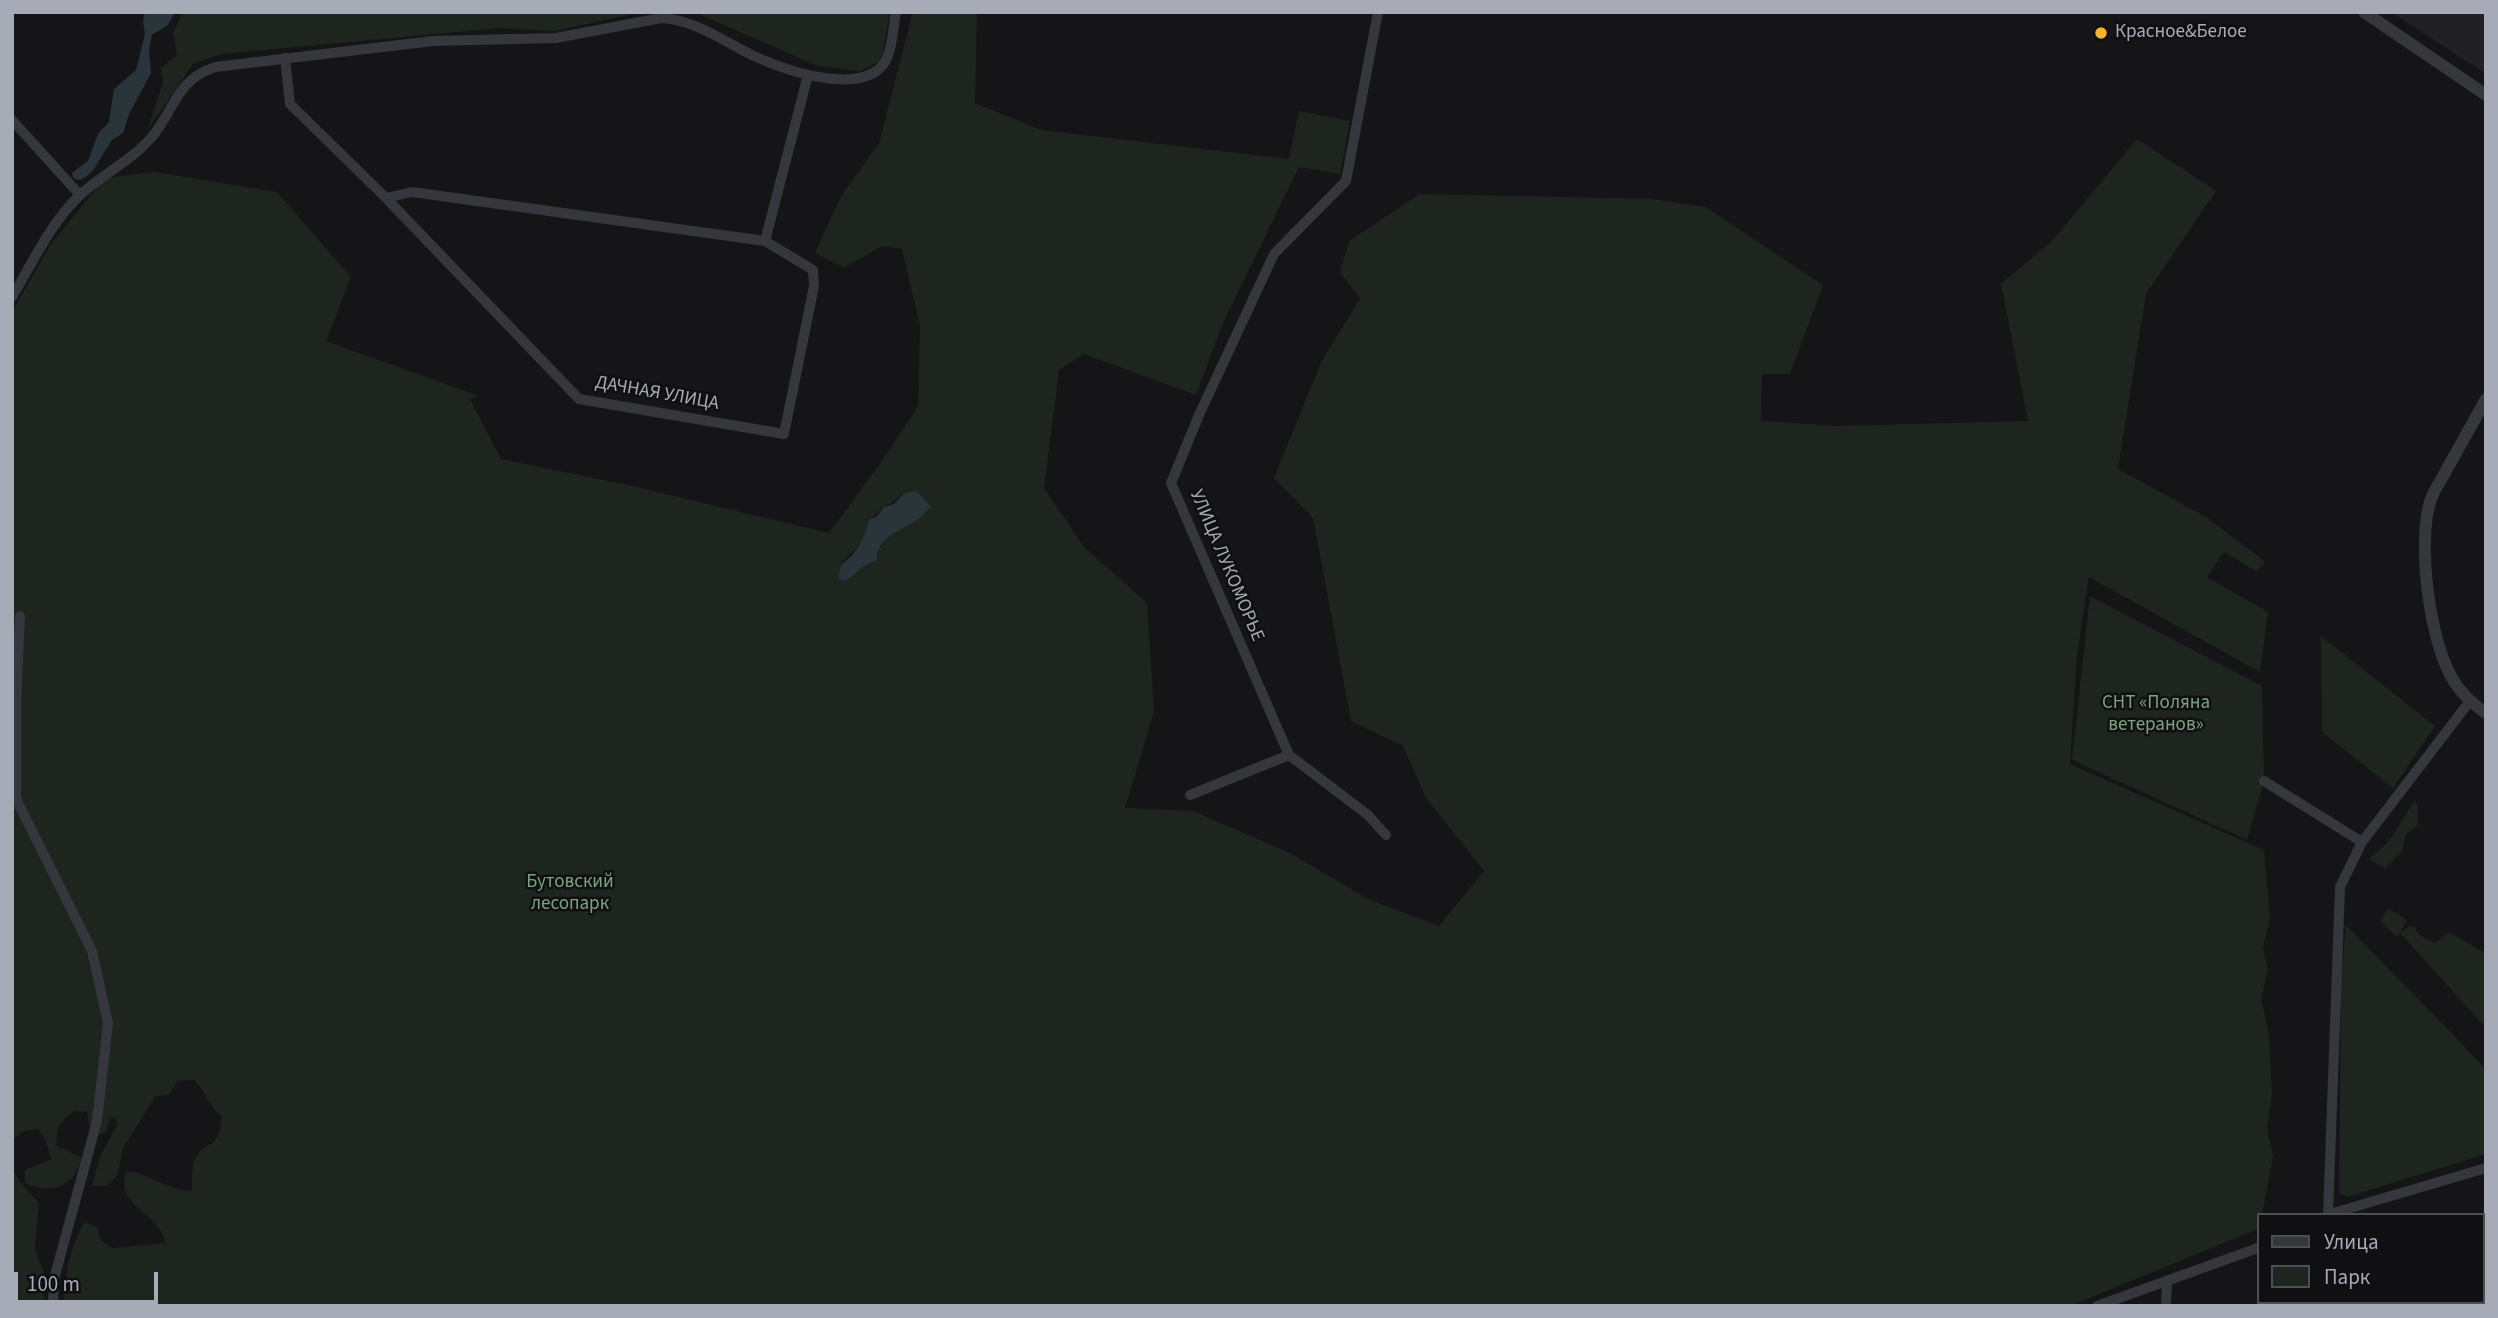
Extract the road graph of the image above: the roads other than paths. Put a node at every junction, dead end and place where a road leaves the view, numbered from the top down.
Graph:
1 (896, 12) edge
2 (1378, 12) edge
3 (2364, 12) edge
4 (285, 58) junction
5 (808, 75) junction
6 (2486, 95) edge
7 (12, 120) edge
8 (80, 195) junction
9 (386, 198) junction
10 (765, 241) junction
11 (12, 297) edge
12 (2486, 399) edge
13 (20, 615) dead end
14 (2470, 701) junction
15 (2486, 713) edge
16 (1289, 755) junction
17 (2264, 781) dead end
18 (1190, 794) dead end
19 (1387, 835) dead end
20 (2362, 842) junction
21 (2486, 1168) edge
22 (2342, 1212) edge
23 (2329, 1213) edge
24 (2256, 1249) edge
25 (2167, 1282) junction
26 (53, 1306) edge
27 (2098, 1306) edge
28 (2166, 1306) edge

1 - 5 street
2 - 16 street, УЛИЦА ЛУКОМОРЬЕ
3 - 6 street
4 - 5 street
4 - 8 street
4 - 9 street, ДАЧНАЯ УЛИЦА
5 - 10 street
7 - 8 street
8 - 11 street
9 - 10 street, ДАЧНАЯ УЛИЦА
9 - 10 street, ДАЧНАЯ УЛИЦА
12 - 14 street
13 - 26 street
14 - 15 street
14 - 20 street
16 - 18 street
16 - 19 street, УЛИЦА ЛУКОМОРЬЕ
17 - 20 street
20 - 23 street
21 - 22 street
24 - 25 street
25 - 27 street
25 - 28 street

